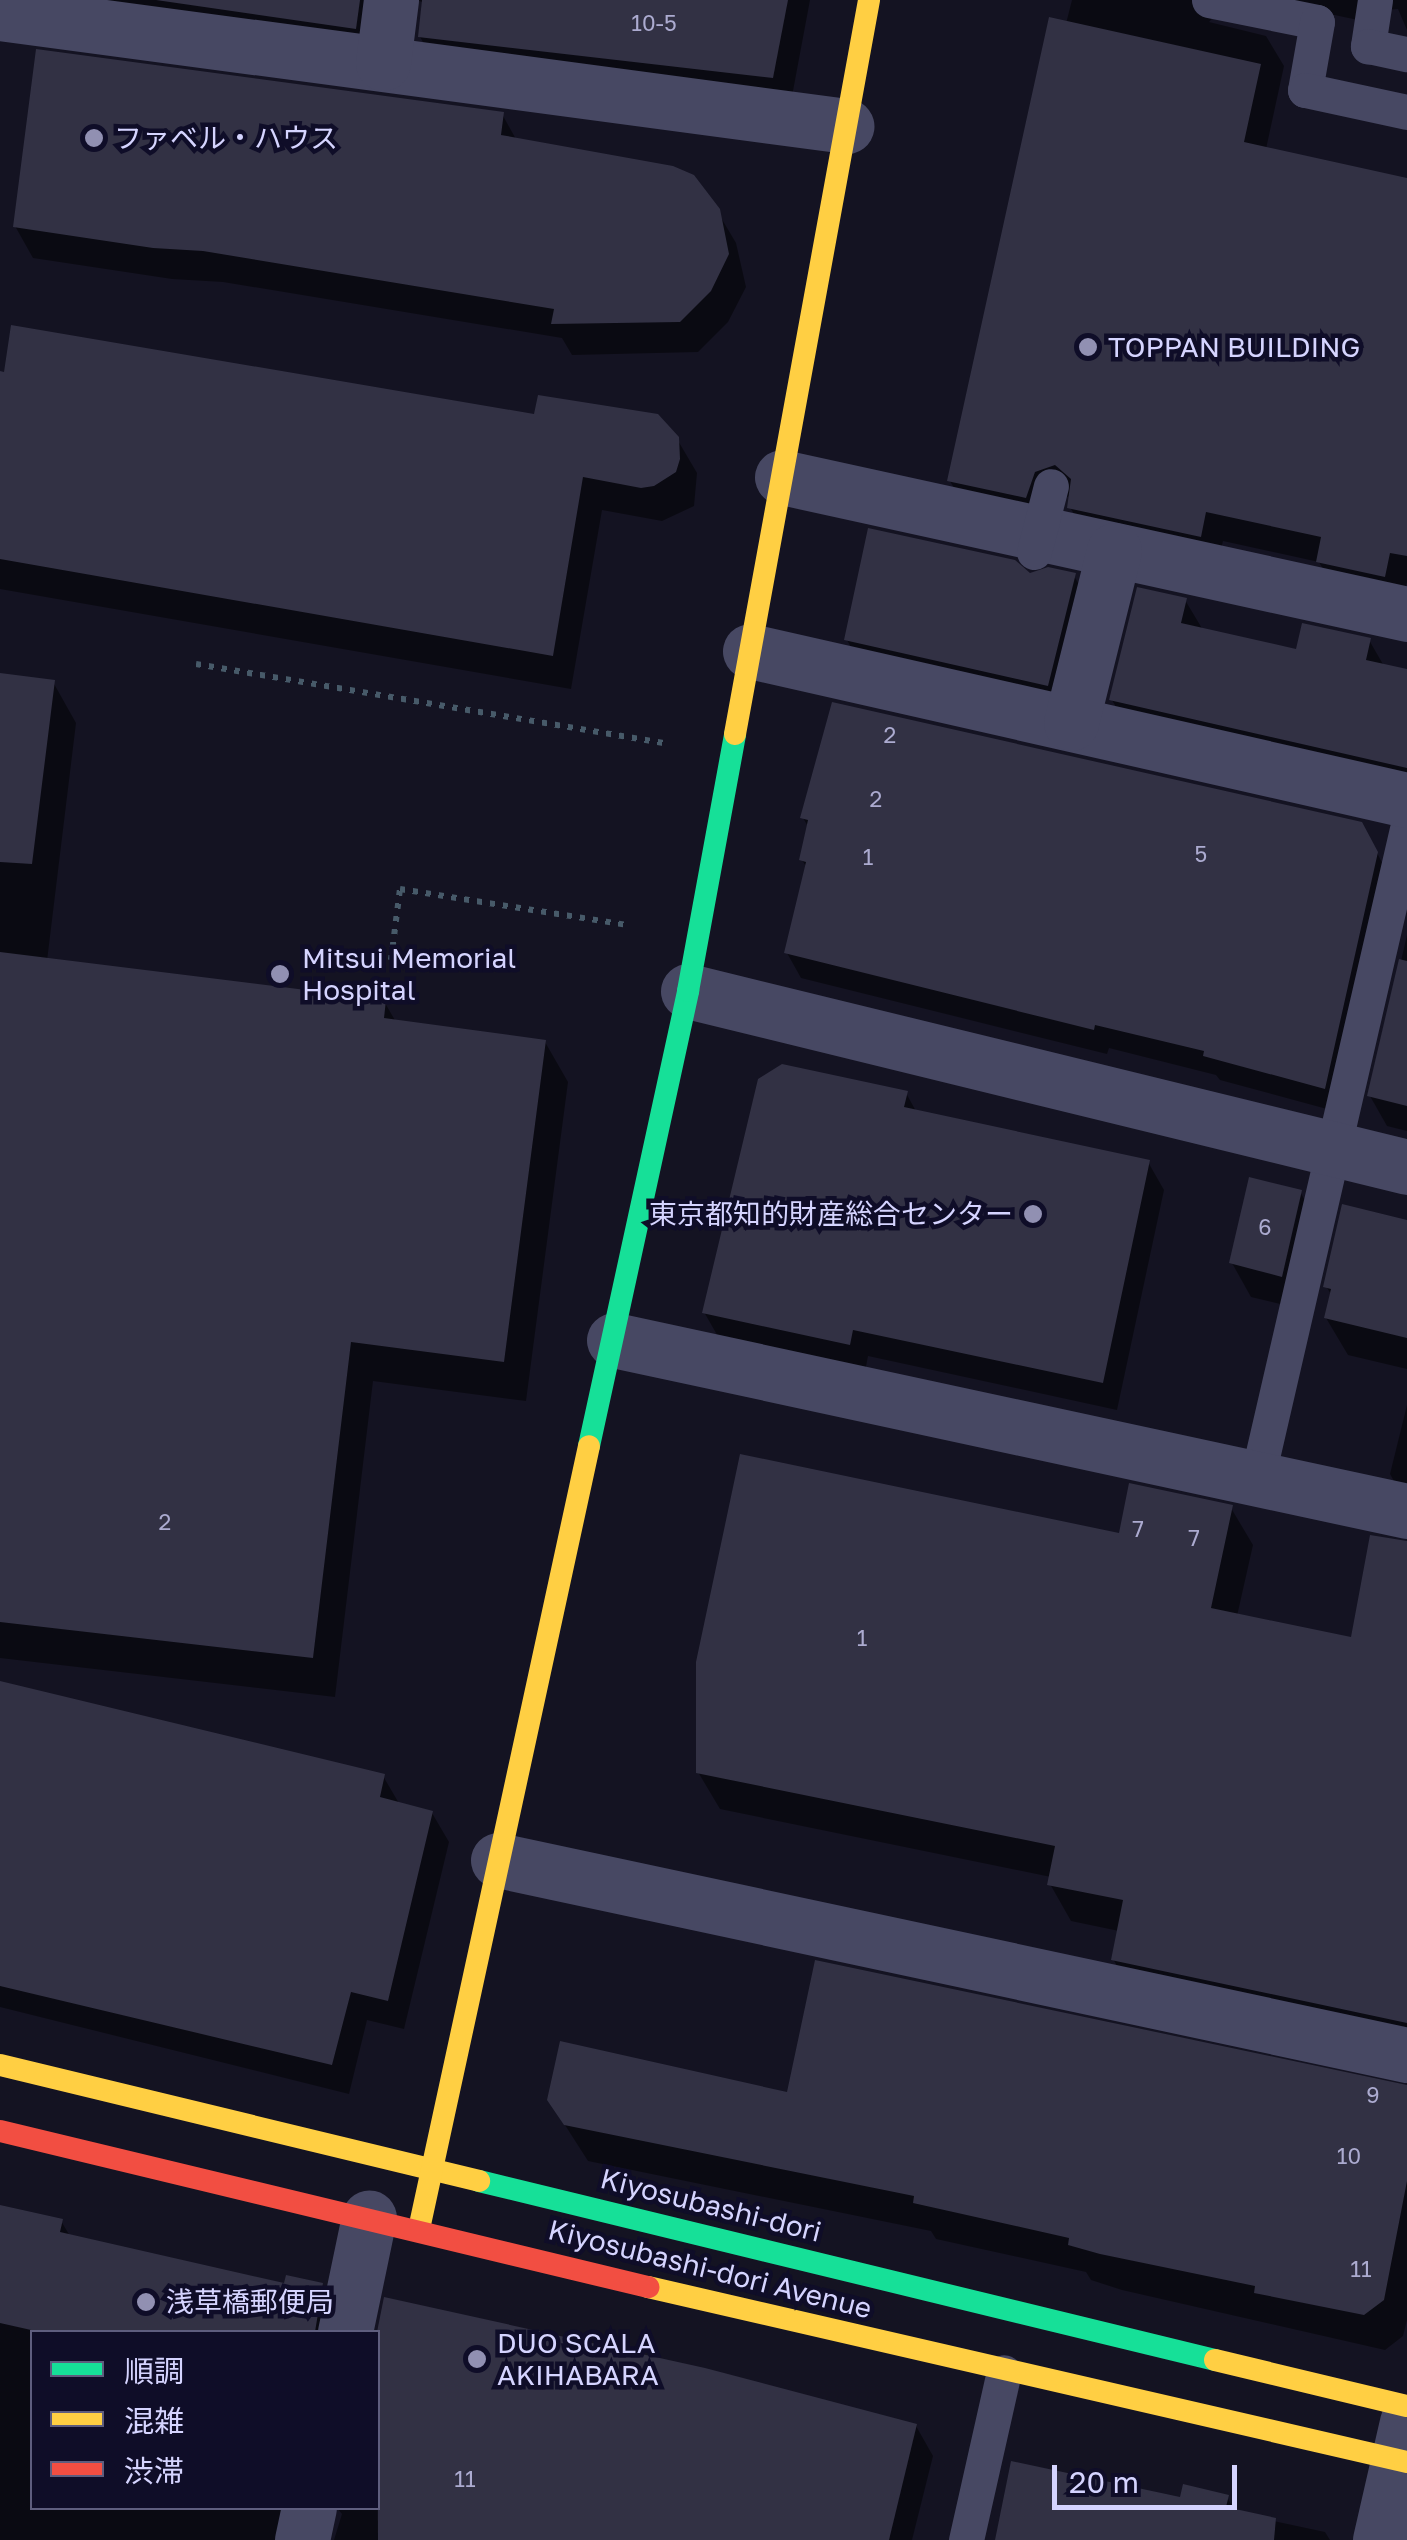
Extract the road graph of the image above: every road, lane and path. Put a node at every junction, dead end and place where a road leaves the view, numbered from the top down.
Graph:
1 (391, 0) edge
2 (869, 0) edge
3 (1208, 0) edge
4 (1375, 0) edge
5 (0, 13) edge
6 (1407, 54) edge
7 (383, 63) junction
8 (1407, 112) edge
9 (846, 126) junction
10 (782, 477) junction
11 (1050, 486) dead end
12 (1114, 550) junction
13 (1034, 552) dead end
14 (1407, 614) edge
15 (750, 650) junction
16 (196, 664) dead end
17 (1071, 723) junction
18 (664, 744) dead end
19 (1407, 800) edge
20 (1407, 829) edge
21 (628, 925) dead end
22 (391, 960) dead end
23 (688, 992) junction
24 (1333, 1149) junction
25 (1407, 1167) edge
26 (614, 1340) junction
27 (1257, 1479) junction
28 (1407, 1511) edge
29 (498, 1860) junction
30 (1407, 2055) edge
31 (0, 2065) edge
32 (0, 2131) edge
33 (431, 2168) junction
34 (394, 2223) junction
35 (346, 2330) edge
36 (1004, 2372) junction
37 (1407, 2406) edge
38 (1404, 2448) edge
39 (308, 2510) edge
40 (302, 2540) edge
41 (966, 2540) edge
42 (1380, 2540) edge

1 - 7 street
2 - 9 street
3 - 8 lane
4 - 6 lane
5 - 7 street
7 - 9 street
9 - 10 street
10 - 12 street
10 - 15 street
11 - 13 lane, bridge
12 - 14 street
12 - 17 street
15 - 17 street
15 - 23 street
16 - 18 path
17 - 19 street
20 - 24 lane
21 - 22 path
23 - 24 street
23 - 26 street
24 - 25 street
24 - 27 lane
26 - 27 street
26 - 29 street
27 - 28 street
29 - 30 street
29 - 33 street
31 - 33 street, Kiyosubashi-dori
32 - 34 street, Kiyosubashi-dori Avenue
33 - 34 street
33 - 37 street, Kiyosubashi-dori
34 - 35 street
34 - 36 street, Kiyosubashi-dori Avenue
36 - 38 street, Kiyosubashi-dori Avenue
36 - 41 lane
38 - 42 street
39 - 40 street

